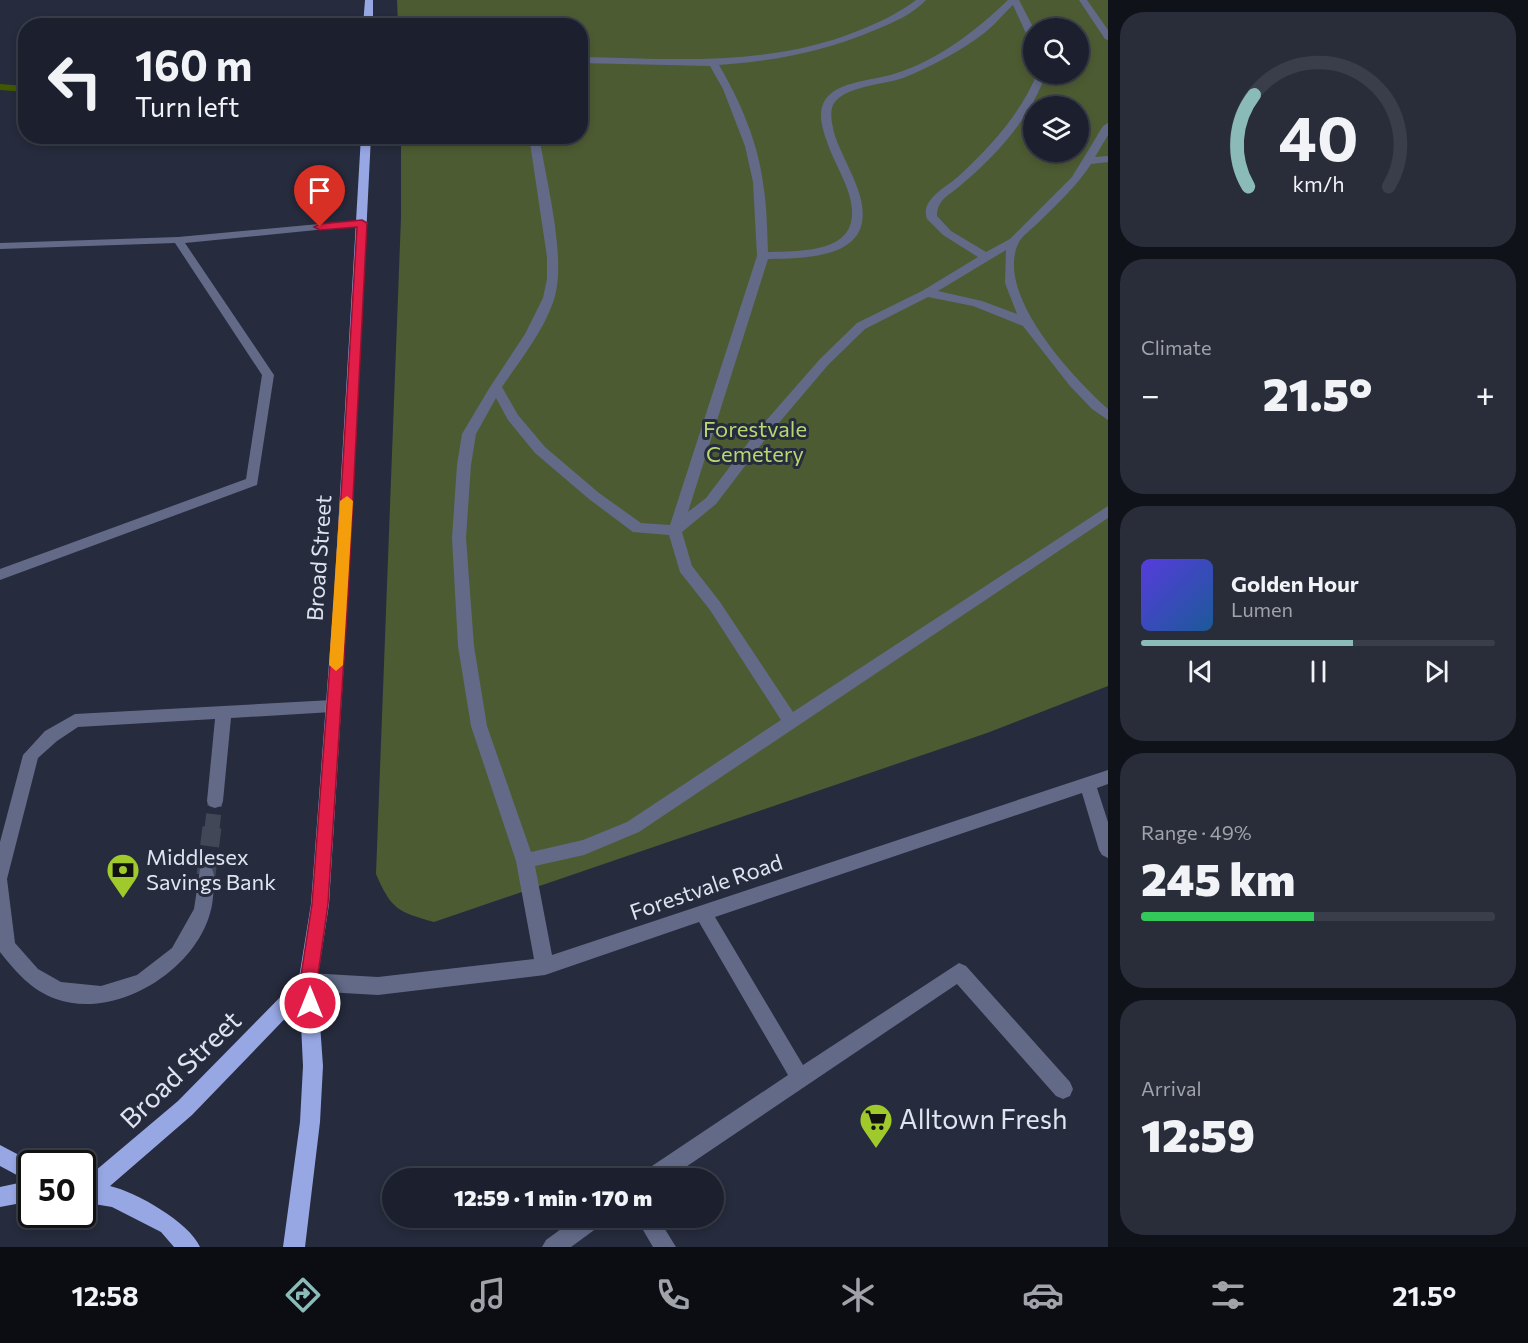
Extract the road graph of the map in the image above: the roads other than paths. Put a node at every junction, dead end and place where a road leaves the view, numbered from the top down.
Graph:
1 (369, 0) edge
2 (922, 0) edge
3 (1014, 0) edge
4 (1083, 0) edge
5 (368, 18) edge
6 (1023, 18) edge
7 (1103, 19) edge
8 (1108, 37) edge
9 (588, 60) edge
10 (713, 63) junction
11 (1038, 84) edge
12 (1108, 126) edge
13 (366, 144) edge
14 (535, 144) edge
15 (1089, 158) edge
16 (1108, 159) edge
17 (1089, 161) edge
18 (1086, 162) edge
19 (362, 223) junction
20 (178, 240) junction
21 (1014, 241) junction
22 (0, 246) edge
23 (763, 256) junction
24 (986, 257) junction
25 (927, 293) junction
26 (1027, 322) junction
27 (496, 387) junction
28 (1108, 416) edge
29 (1108, 511) edge
30 (675, 530) junction
31 (0, 575) edge
32 (332, 706) junction
33 (223, 714) junction
34 (791, 722) junction
35 (1108, 777) edge
36 (1088, 785) junction
37 (215, 801) tunnel mouth
38 (1108, 850) edge
39 (525, 861) junction
40 (0, 875) edge
41 (206, 875) tunnel mouth
42 (0, 883) edge
43 (703, 913) junction
44 (545, 966) junction
45 (308, 982) junction
46 (800, 1078) junction
47 (1063, 1089) dead end
48 (0, 1155) edge
49 (18, 1165) edge
50 (666, 1168) edge
51 (96, 1183) edge
52 (18, 1194) edge
53 (96, 1194) edge
54 (0, 1197) edge
55 (580, 1228) edge
56 (653, 1228) edge
57 (189, 1247) edge
58 (294, 1247) edge
59 (553, 1247) edge
60 (665, 1247) edge

1 - 5 main road
2 - 10 street
3 - 6 street
3 - 23 street
4 - 7 street
7 - 8 street
9 - 10 street
10 - 23 street
11 - 24 street
12 - 15 street
13 - 19 main road, Broad Street
14 - 27 street
16 - 17 street
18 - 21 street
19 - 20 street
19 - 32 main road, Broad Street
20 - 22 street
20 - 31 street
21 - 24 street
21 - 26 street
23 - 30 street
24 - 25 street
25 - 26 street
25 - 30 street
26 - 28 street
27 - 30 street
27 - 39 street
29 - 34 street
30 - 34 street
32 - 33 street
32 - 45 main road, Broad Street
33 - 37 street
33 - 40 street
34 - 39 street
35 - 36 street, Forestvale Road
36 - 38 street
36 - 43 street, Forestvale Road
39 - 44 street
41 - 42 street
43 - 44 street, Forestvale Road
43 - 46 street
44 - 45 street, Forestvale Road
45 - 51 main road, Broad Street
45 - 58 main road, Broad Street
46 - 47 street
46 - 50 street
48 - 49 main road
52 - 54 main road
53 - 57 main road
55 - 59 street
56 - 60 street

